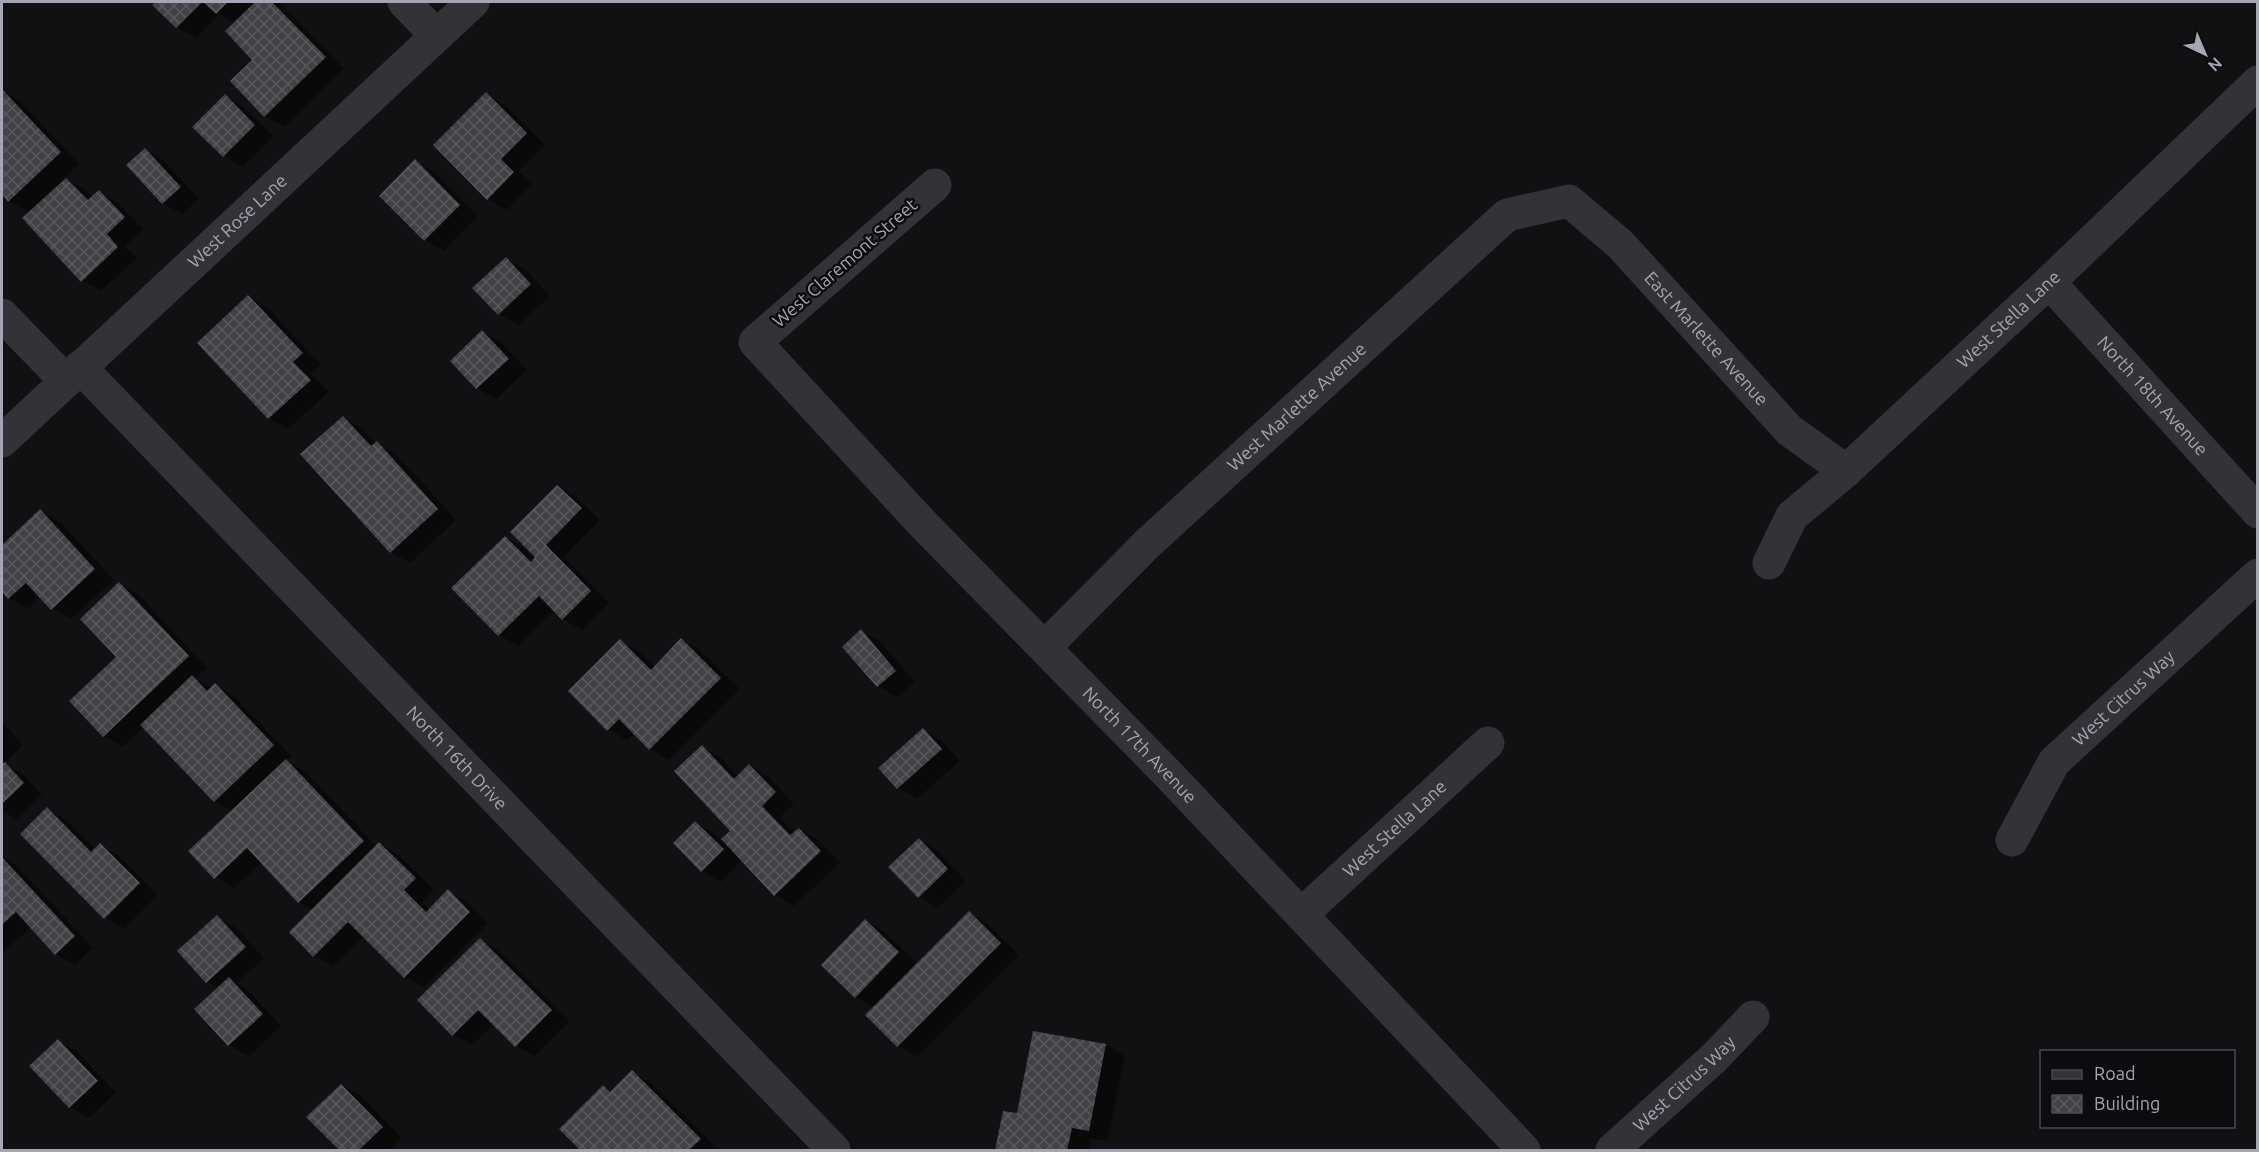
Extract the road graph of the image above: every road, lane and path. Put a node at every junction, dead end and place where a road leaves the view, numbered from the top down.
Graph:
1 (404, 2) edge
2 (473, 2) edge
3 (436, 35) junction
4 (2258, 82) edge
5 (935, 184) dead end
6 (1569, 201) joint
7 (2049, 282) junction
8 (2, 315) edge
9 (755, 342) joint
10 (73, 374) junction
11 (2, 441) edge
12 (1846, 471) junction
13 (2258, 512) edge
14 (1769, 562) dead end
15 (2258, 575) edge
16 (1045, 648) junction
17 (1488, 742) dead end
18 (2012, 840) dead end
19 (1302, 914) junction
20 (1753, 1017) dead end
21 (827, 1148) edge
22 (1524, 1150) edge
23 (1612, 1150) edge

1 - 3 street
2 - 3 street, West Rose Lane
3 - 10 street, West Rose Lane
4 - 7 street, West Stella Lane
5 - 9 street, West Claremont Street
6 - 12 street, East Marlette Avenue
6 - 16 street, West Marlette Avenue
7 - 12 street, West Stella Lane
7 - 13 street, North 18th Avenue
8 - 10 street, North 16th Drive
9 - 16 street, North 17th Avenue
10 - 11 street, West Rose Lane
10 - 21 street, North 16th Drive
12 - 14 street, West Stella Lane
15 - 18 street, West Citrus Way
16 - 19 street, North 17th Avenue
17 - 19 street, West Stella Lane
19 - 22 street, North 17th Avenue
20 - 23 street, West Citrus Way

